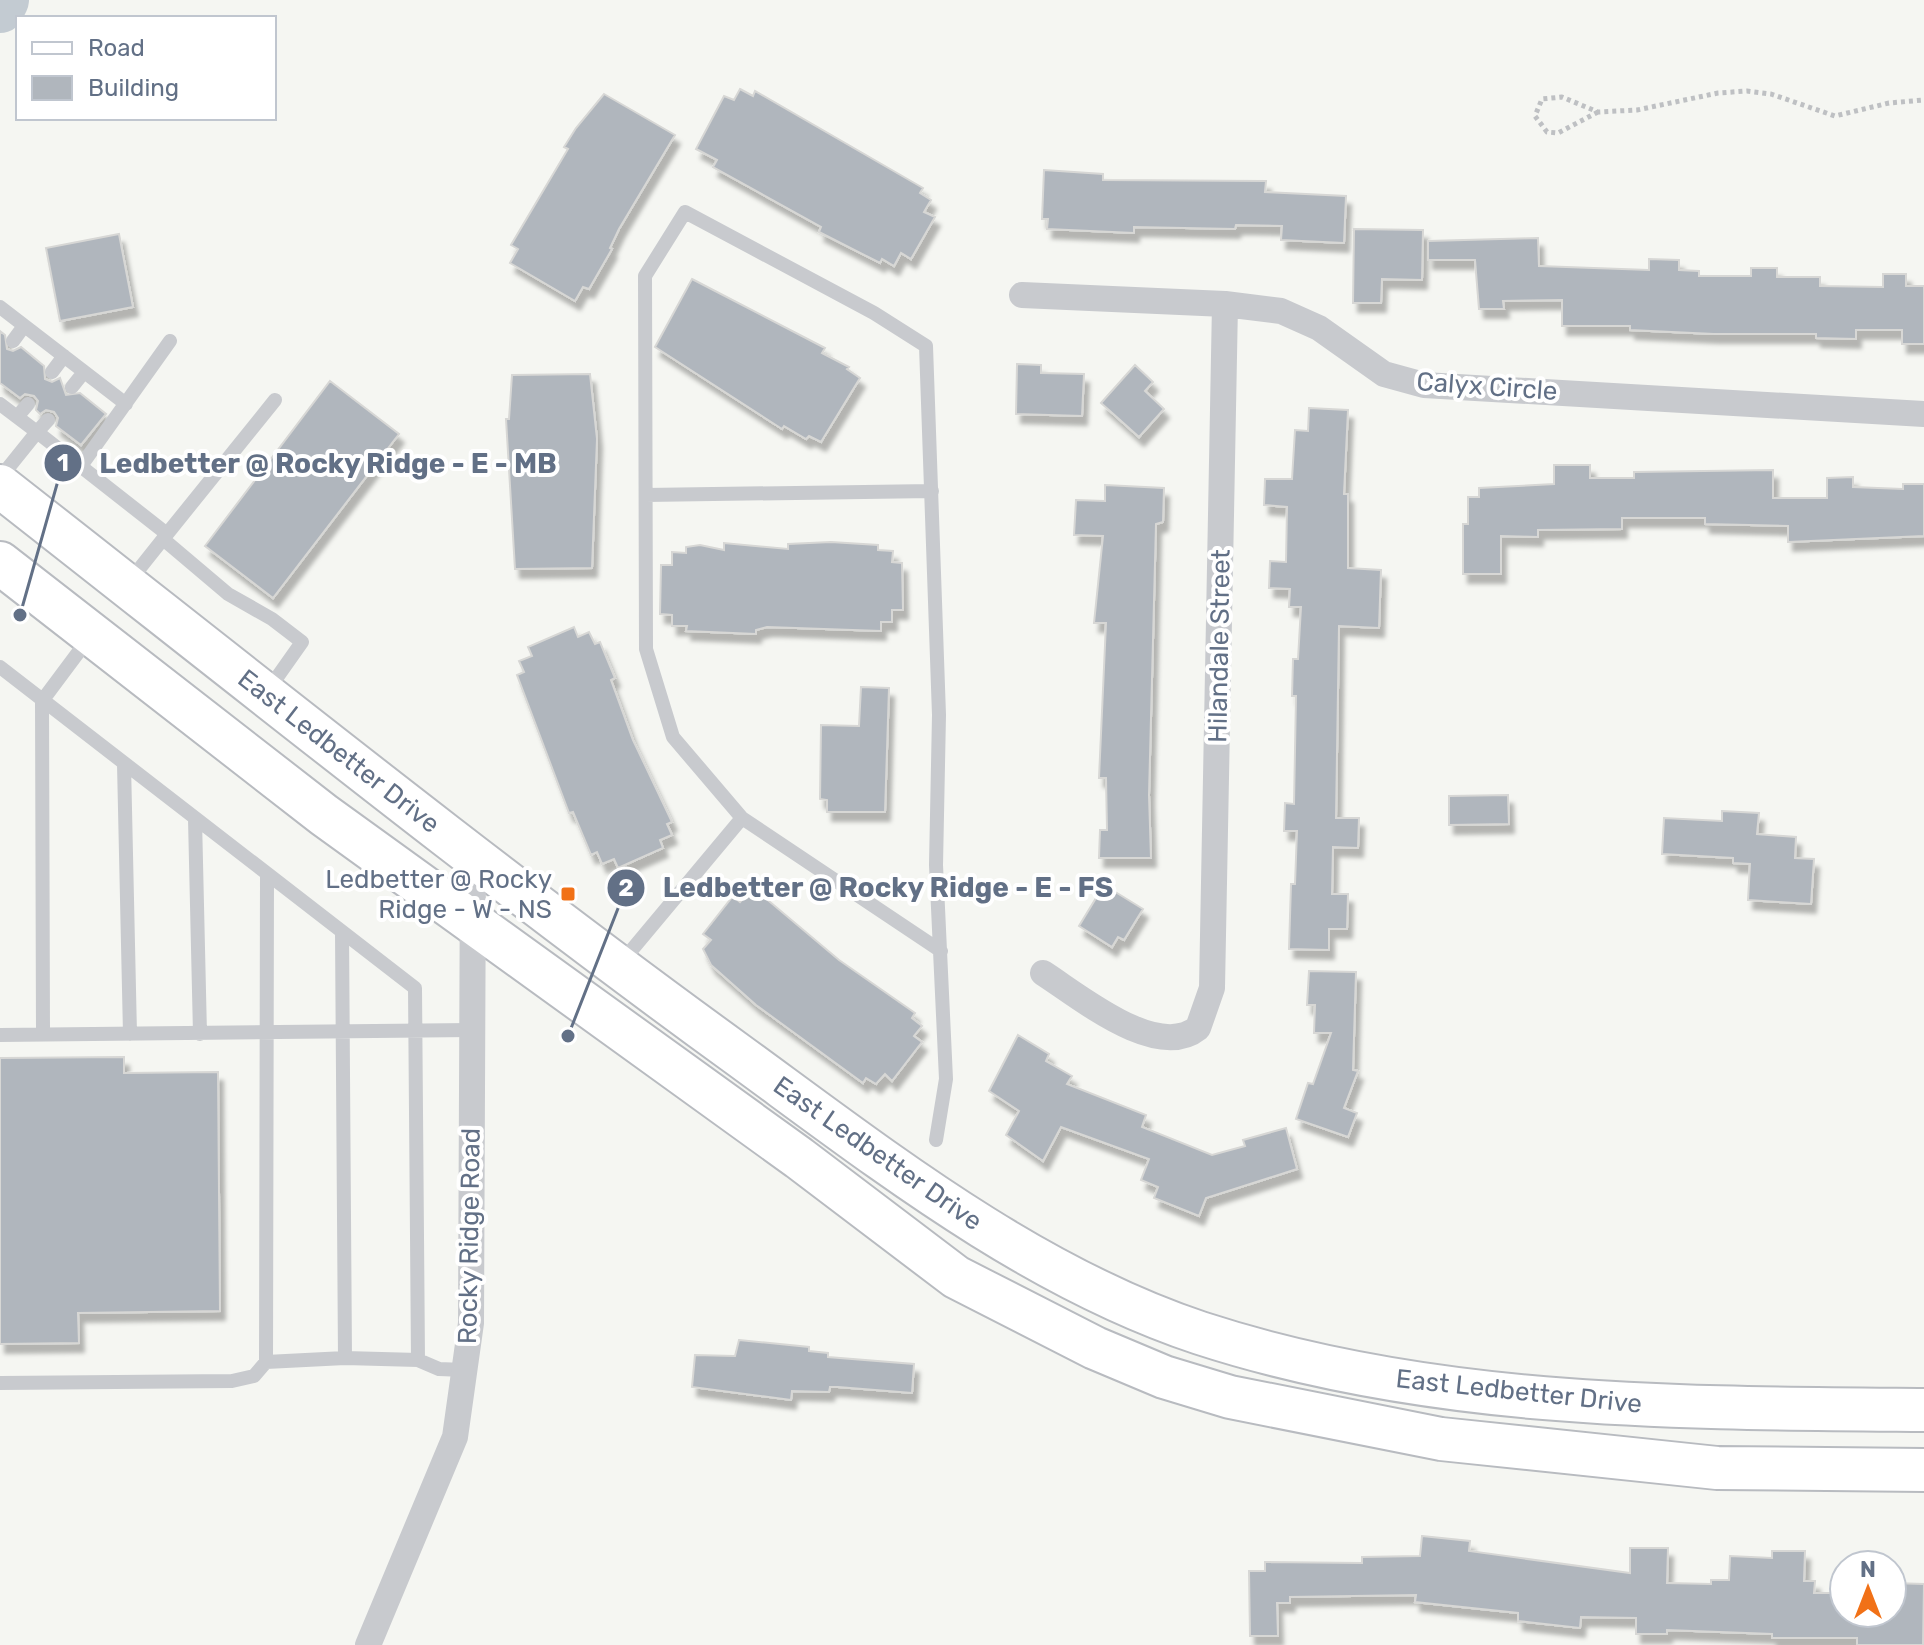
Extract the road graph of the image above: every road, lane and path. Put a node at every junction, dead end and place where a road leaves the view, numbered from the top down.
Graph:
1 (1924, 100) edge
2 (1598, 112) junction
3 (1022, 295) dead end
4 (1225, 304) junction
5 (0, 307) edge
6 (24, 326) junction
7 (13, 341) dead end
8 (170, 341) dead end
9 (64, 356) junction
10 (52, 372) dead end
11 (84, 372) junction
12 (72, 387) dead end
13 (275, 400) dead end
14 (0, 404) edge
15 (28, 404) dead end
16 (126, 404) junction
17 (1924, 414) edge
18 (17, 417) junction
19 (48, 420) dead end
20 (37, 432) junction
21 (81, 466) junction
22 (0, 478) edge
23 (0, 486) edge
24 (932, 491) junction
25 (646, 495) junction
26 (165, 537) junction
27 (0, 563) edge
28 (127, 585) junction
29 (91, 634) junction
30 (0, 667) edge
31 (266, 694) junction
32 (42, 701) junction
33 (124, 764) junction
34 (742, 818) junction
35 (195, 819) junction
36 (473, 857) junction
37 (267, 874) junction
38 (471, 924) junction
39 (342, 932) junction
40 (941, 951) junction
41 (617, 967) junction
42 (1043, 973) dead end
43 (471, 1030) junction
44 (415, 1032) junction
45 (343, 1033) junction
46 (43, 1034) junction
47 (130, 1034) junction
48 (200, 1034) junction
49 (266, 1034) junction
50 (0, 1035) edge
51 (936, 1140) dead end
52 (986, 1229) junction
53 (956, 1277) junction
54 (345, 1358) junction
55 (418, 1360) junction
56 (266, 1362) junction
57 (464, 1370) junction
58 (0, 1383) edge
59 (1525, 1396) junction
60 (1924, 1410) edge
61 (1511, 1447) junction
62 (1924, 1470) edge
63 (368, 1645) edge

1 - 2 path
2 - 2 path
3 - 4 street, Calyx Circle
4 - 17 street, Calyx Circle
4 - 42 street, Hilandale Street
5 - 6 lane
6 - 7 lane
6 - 9 lane
8 - 16 lane
9 - 10 lane
9 - 11 lane
11 - 12 lane
11 - 16 lane
13 - 26 lane
14 - 18 lane
15 - 18 lane
16 - 21 lane
18 - 20 lane
19 - 20 lane
20 - 21 lane
20 - 22 lane
21 - 26 lane
23 - 28 main road, East Ledbetter Drive
24 - 25 lane
24 - 25 lane
24 - 40 lane
25 - 34 lane
26 - 28 lane
26 - 31 lane
27 - 29 main road, East Ledbetter Drive
28 - 29 main road
28 - 31 main road, East Ledbetter Drive
29 - 32 lane
29 - 38 main road, East Ledbetter Drive
30 - 32 lane
31 - 36 main road, East Ledbetter Drive
32 - 33 lane
32 - 46 lane
33 - 35 lane
33 - 47 lane
34 - 40 lane
34 - 41 lane
35 - 37 lane
35 - 48 lane
36 - 38 street, Rocky Ridge Road
36 - 41 main road, East Ledbetter Drive
37 - 39 lane
37 - 49 lane
38 - 43 street, Rocky Ridge Road
38 - 53 main road, East Ledbetter Drive
39 - 44 lane
39 - 45 lane
40 - 51 lane
41 - 52 main road, East Ledbetter Drive
43 - 44 lane
43 - 57 street, Rocky Ridge Road
44 - 45 lane
44 - 55 lane
45 - 49 lane
45 - 54 lane
46 - 47 lane
46 - 50 lane
47 - 48 lane
48 - 49 lane
49 - 56 lane
52 - 53 main road
52 - 59 main road, East Ledbetter Drive
53 - 61 main road, East Ledbetter Drive
54 - 55 lane
54 - 56 lane
55 - 57 lane
56 - 58 lane
57 - 63 street, Rocky Ridge Road
59 - 60 main road, East Ledbetter Drive
59 - 61 main road
61 - 62 main road, East Ledbetter Drive

